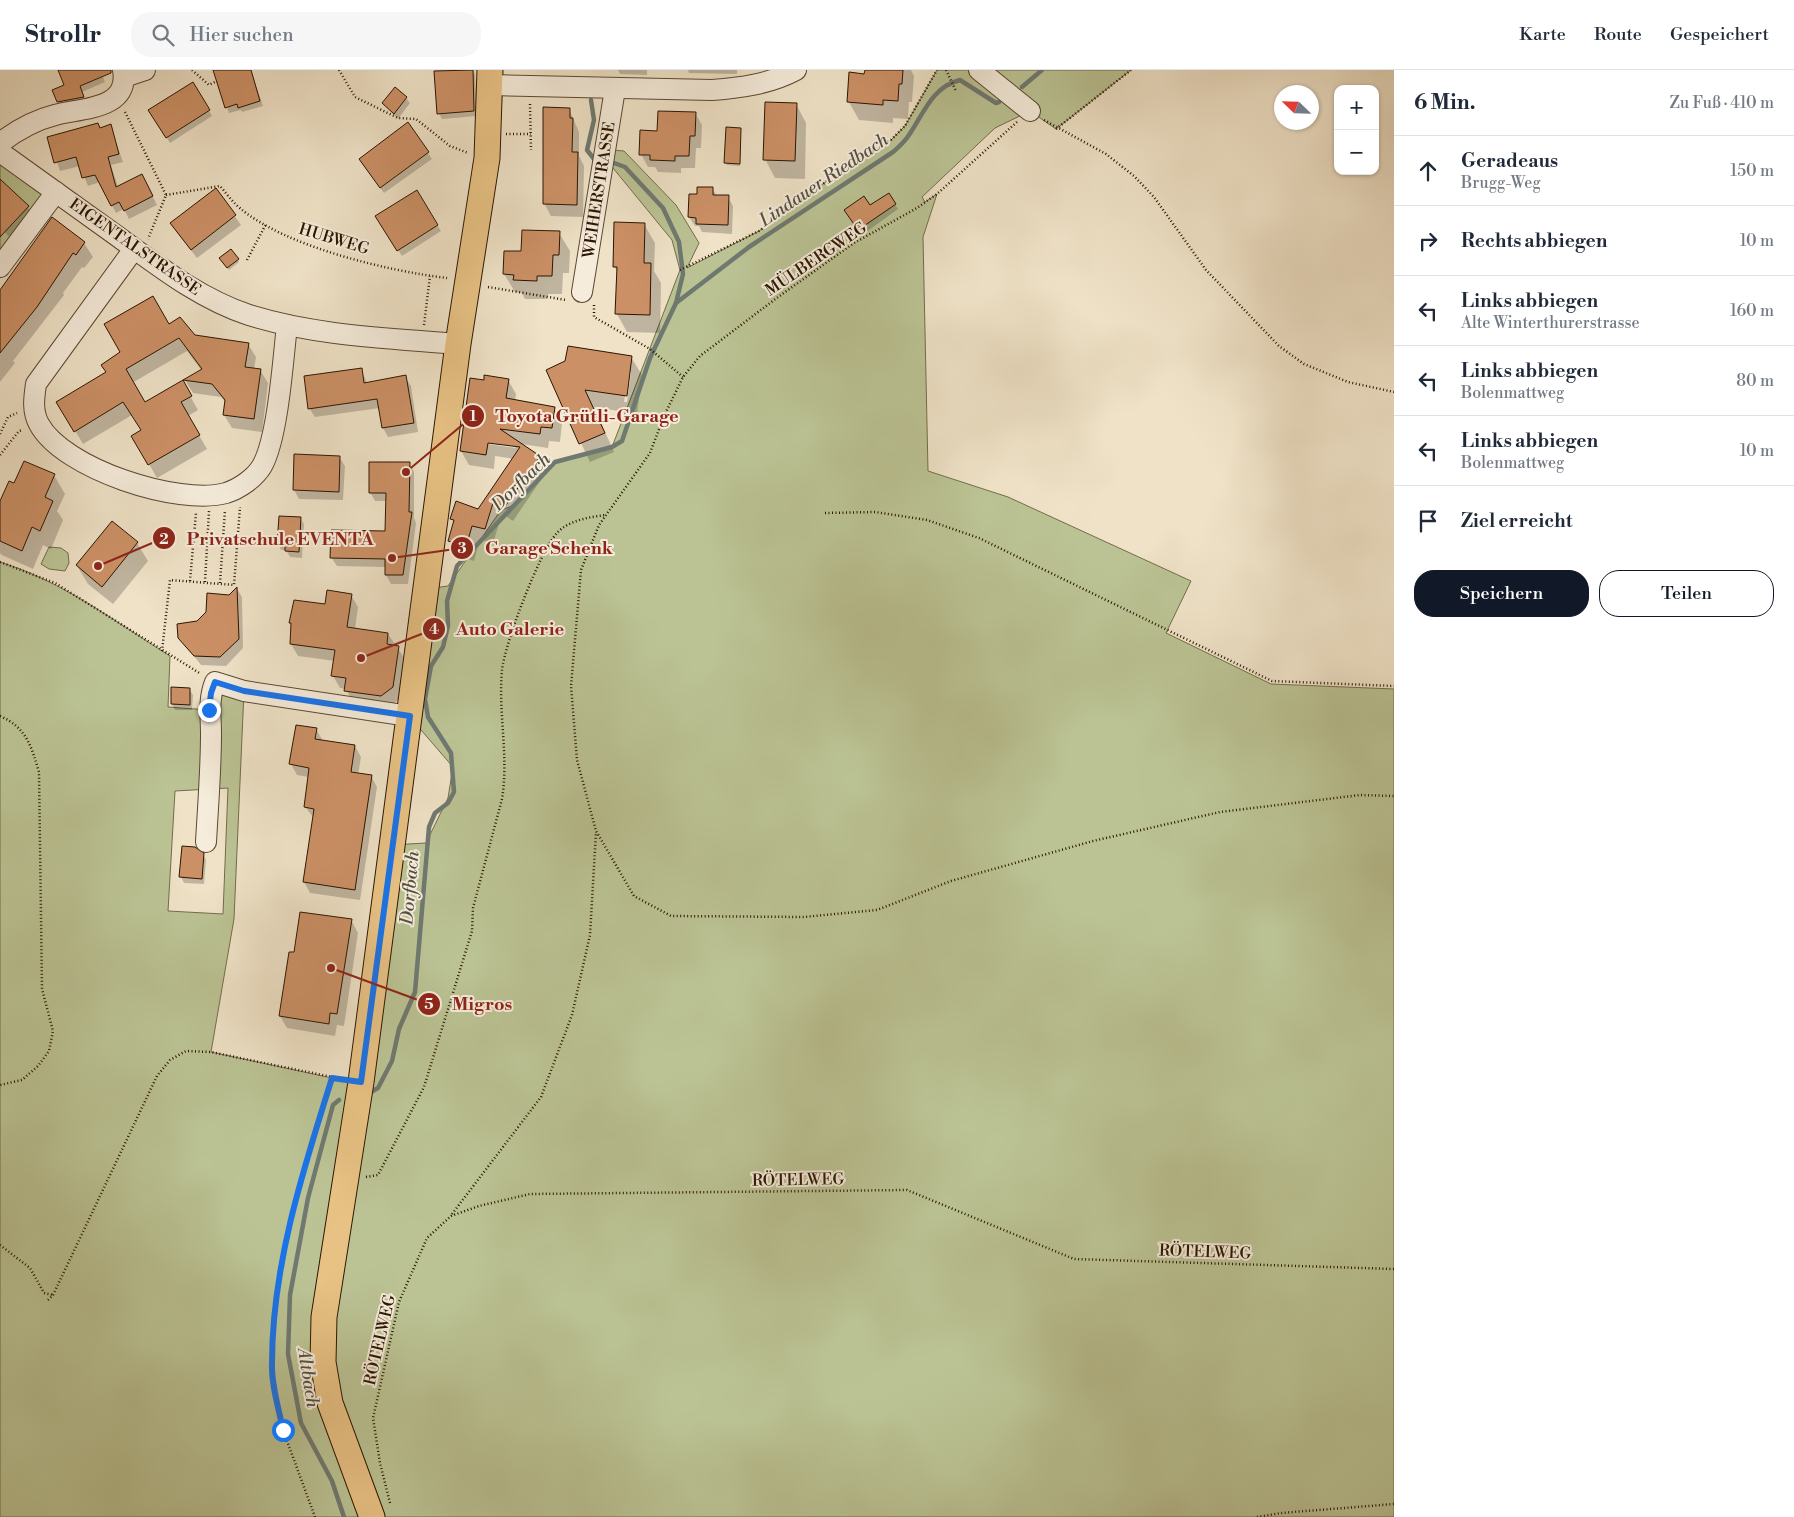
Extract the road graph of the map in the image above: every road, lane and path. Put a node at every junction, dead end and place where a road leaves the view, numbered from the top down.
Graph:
1 (145, 70) edge
2 (192, 70) edge
3 (339, 70) edge
4 (796, 70) edge
5 (937, 70) edge
6 (946, 70) edge
7 (980, 70) edge
8 (1131, 70) edge
9 (124, 74) edge
10 (490, 78) edge
11 (217, 81) dead end
12 (530, 85) junction
13 (615, 88) junction
14 (955, 90) dead end
15 (117, 96) junction
16 (1030, 111) joint
17 (500, 134) dead end
18 (531, 134) junction
19 (0, 143) edge
20 (531, 150) dead end
21 (0, 152) edge
22 (474, 155) dead end
23 (56, 192) junction
24 (166, 195) junction
25 (266, 224) junction
26 (138, 252) junction
27 (247, 260) dead end
28 (0, 267) edge
29 (680, 270) dead end
30 (430, 276) junction
31 (452, 279) dead end
32 (485, 285) dead end
33 (582, 292) junction
34 (287, 325) junction
35 (424, 325) dead end
36 (458, 344) junction
37 (683, 377) junction
38 (1394, 392) edge
39 (36, 415) junction
40 (0, 434) edge
41 (0, 455) edge
42 (217, 493) junction
43 (825, 513) dead end
44 (606, 515) junction
45 (0, 562) edge
46 (190, 581) junction
47 (205, 582) junction
48 (220, 584) junction
49 (162, 651) junction
50 (215, 682) junction
51 (1394, 686) edge
52 (0, 716) edge
53 (410, 716) junction
54 (1394, 796) edge
55 (596, 831) junction
56 (206, 842) dead end
57 (332, 1078) junction
58 (361, 1082) junction
59 (0, 1084) edge
60 (361, 1176) dead end
61 (451, 1216) junction
62 (0, 1245) edge
63 (1394, 1270) edge
64 (53, 1295) junction
65 (48, 1300) dead end
66 (1394, 1504) edge
67 (382, 1513) edge
68 (314, 1517) edge
69 (1257, 1517) edge

1 - 9 street
2 - 11 path
3 - 22 path
4 - 13 street
5 - 29 path
6 - 14 path
7 - 16 street
8 - 38 path
9 - 15 street
10 - 12 street
10 - 36 main road
12 - 13 street
12 - 18 path
13 - 33 street, WEIHERSTRASSE
15 - 19 street
15 - 24 path
16 - 37 path, MÜLBERGWEG
17 - 18 path
18 - 20 path
21 - 23 street, EIGENTALSTRASSE
23 - 26 street, EIGENTALSTRASSE
23 - 28 street
24 - 25 path, HUBWEG
24 - 26 path
25 - 27 path
25 - 30 path, HUBWEG
26 - 34 street, EIGENTALSTRASSE
26 - 39 street
30 - 31 path, HUBWEG
30 - 35 path
32 - 33 path
33 - 37 path
34 - 36 street, EIGENTALSTRASSE
34 - 42 street
36 - 53 main road
37 - 44 path, MÜLBERGWEG
39 - 40 path
39 - 41 path
39 - 42 street
42 - 46 path
42 - 47 path
42 - 48 path
42 - 48 path
43 - 51 path
44 - 55 path, MÜLBERGWEG
44 - 60 path
45 - 49 path
46 - 47 path
46 - 49 path
47 - 48 path
49 - 50 path
50 - 53 street
50 - 56 street
52 - 59 path
53 - 58 main road
54 - 55 path
55 - 61 path
57 - 58 path
57 - 64 path
57 - 68 path
58 - 67 main road
61 - 63 path, RÖTELWEG
61 - 67 path, RÖTELWEG
62 - 64 path
64 - 65 path
66 - 69 path

